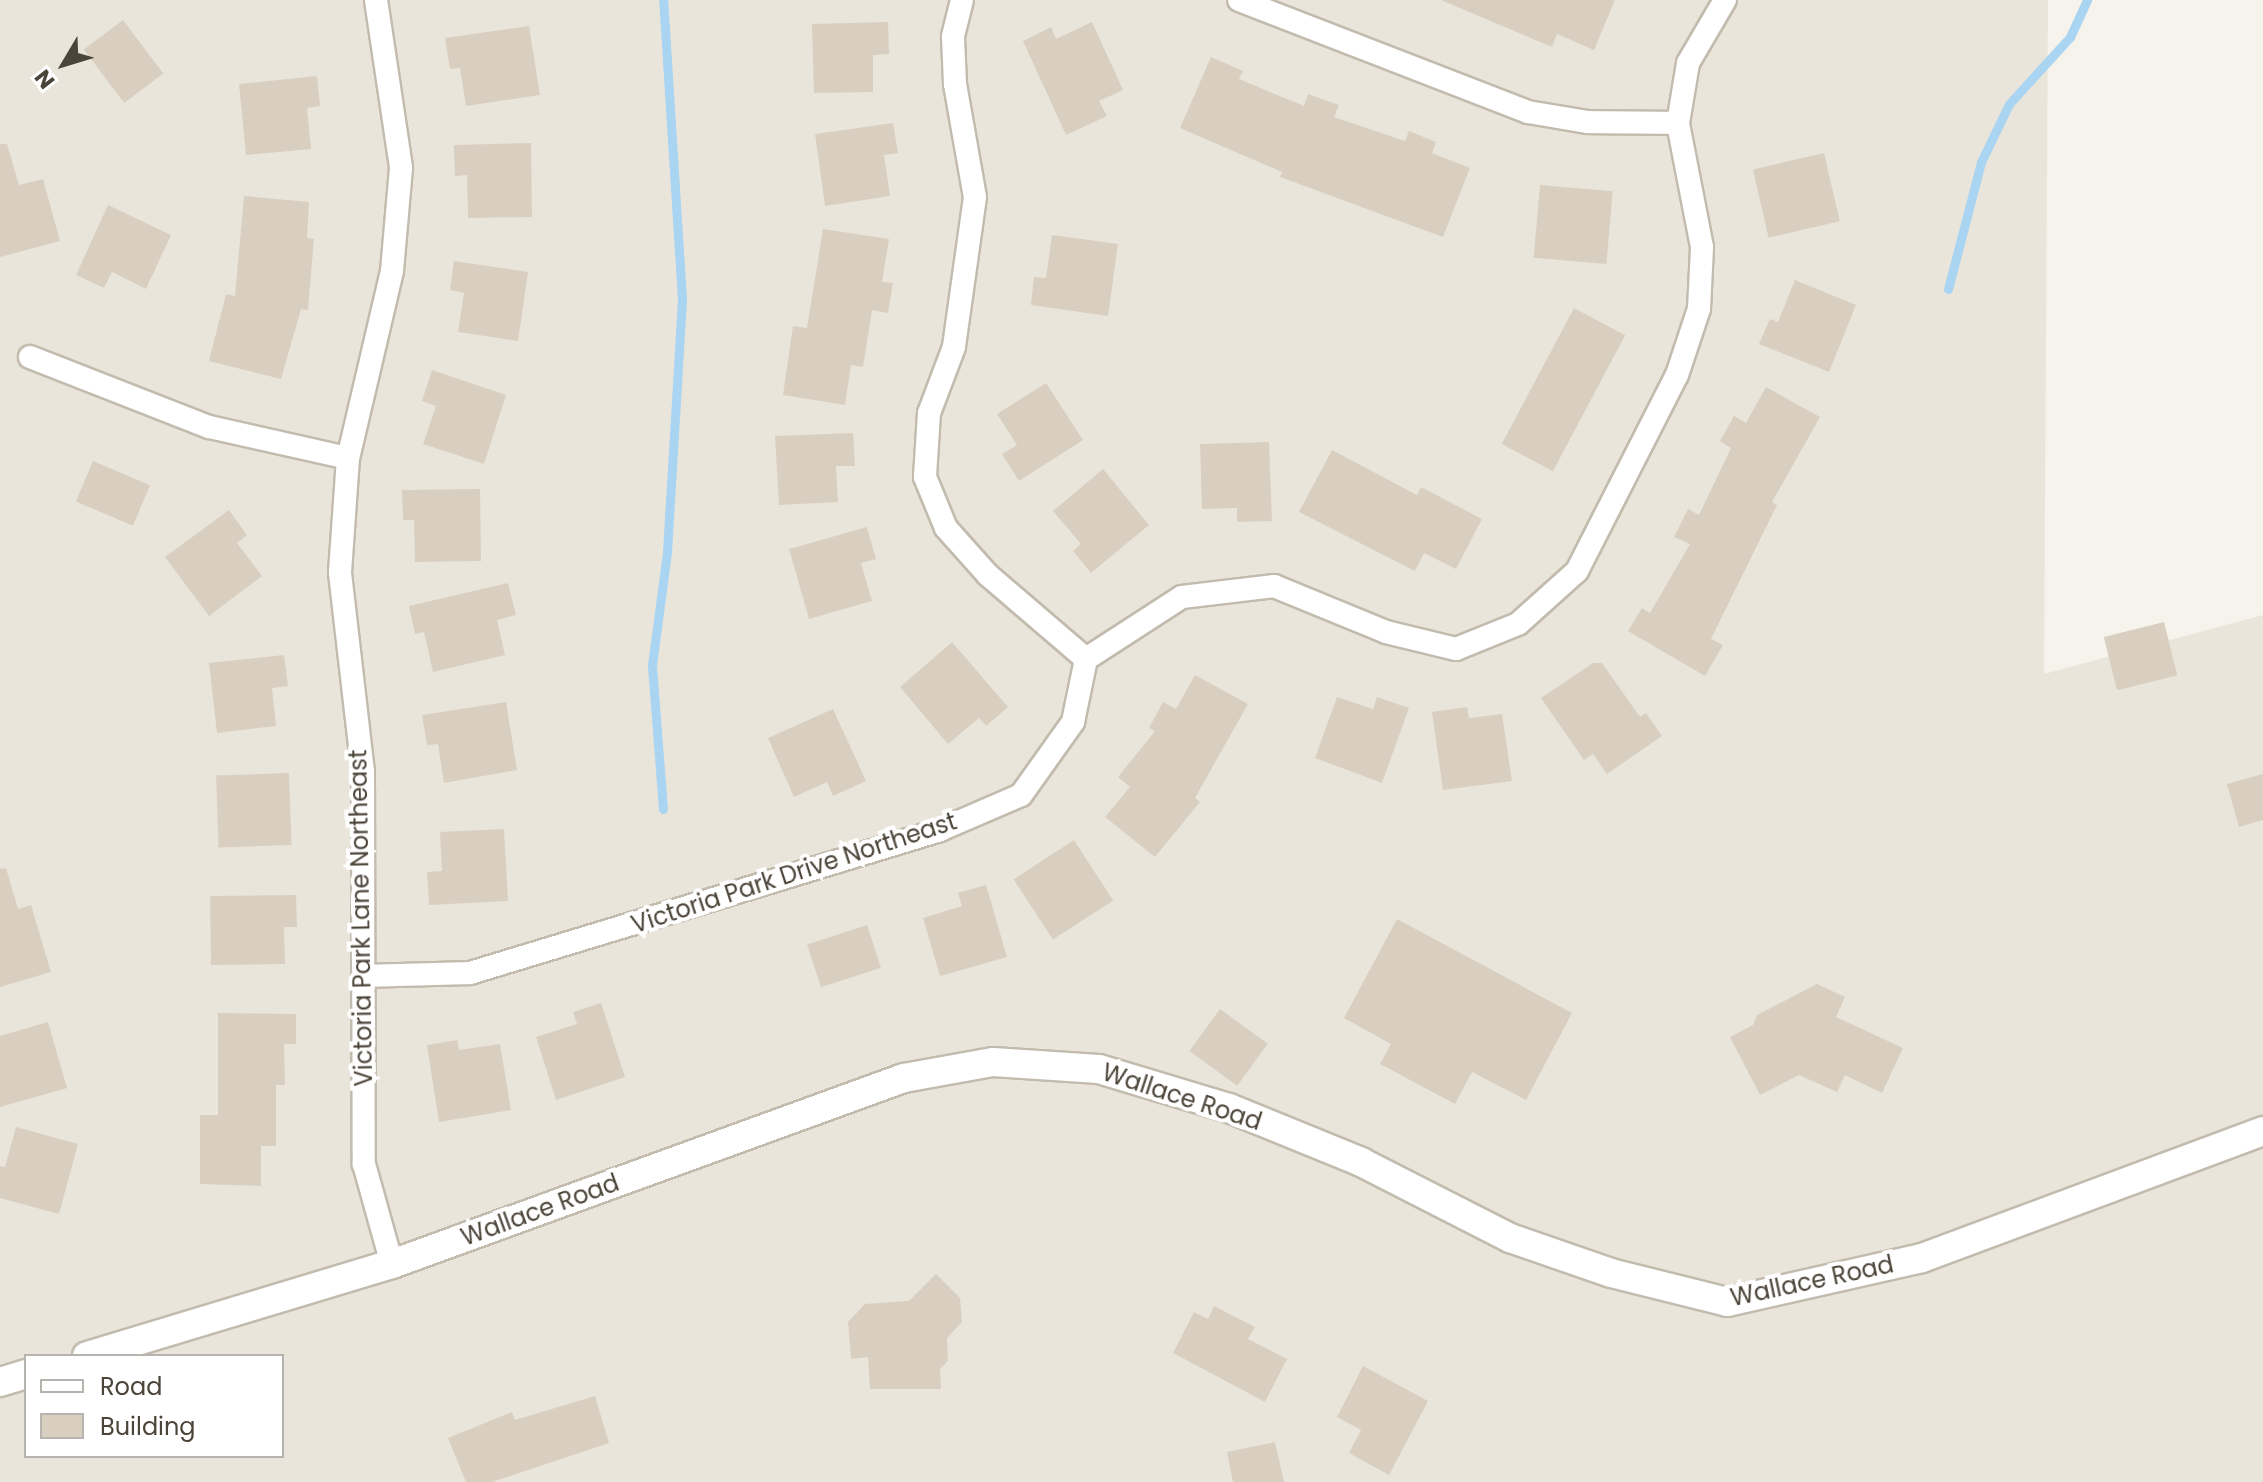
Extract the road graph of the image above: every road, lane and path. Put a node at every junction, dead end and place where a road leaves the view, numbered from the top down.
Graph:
1 (376, 0) edge
2 (962, 0) edge
3 (1239, 0) edge
4 (1725, 0) edge
5 (1678, 123) junction
6 (30, 357) dead end
7 (348, 458) junction
8 (1086, 659) junction
9 (363, 976) junction
10 (2263, 1131) edge
11 (392, 1264) junction
12 (94, 1354) edge
13 (24, 1375) edge
14 (0, 1382) edge

1 - 7 street, Victoria Park Lane Northeast
2 - 8 street
3 - 5 street
4 - 5 street
5 - 8 street
6 - 7 street
7 - 9 street, Victoria Park Lane Northeast
8 - 9 street, Victoria Park Drive Northeast
9 - 11 street, Victoria Park Lane Northeast
10 - 11 street, Wallace Road
11 - 12 street, Wallace Road
13 - 14 street

